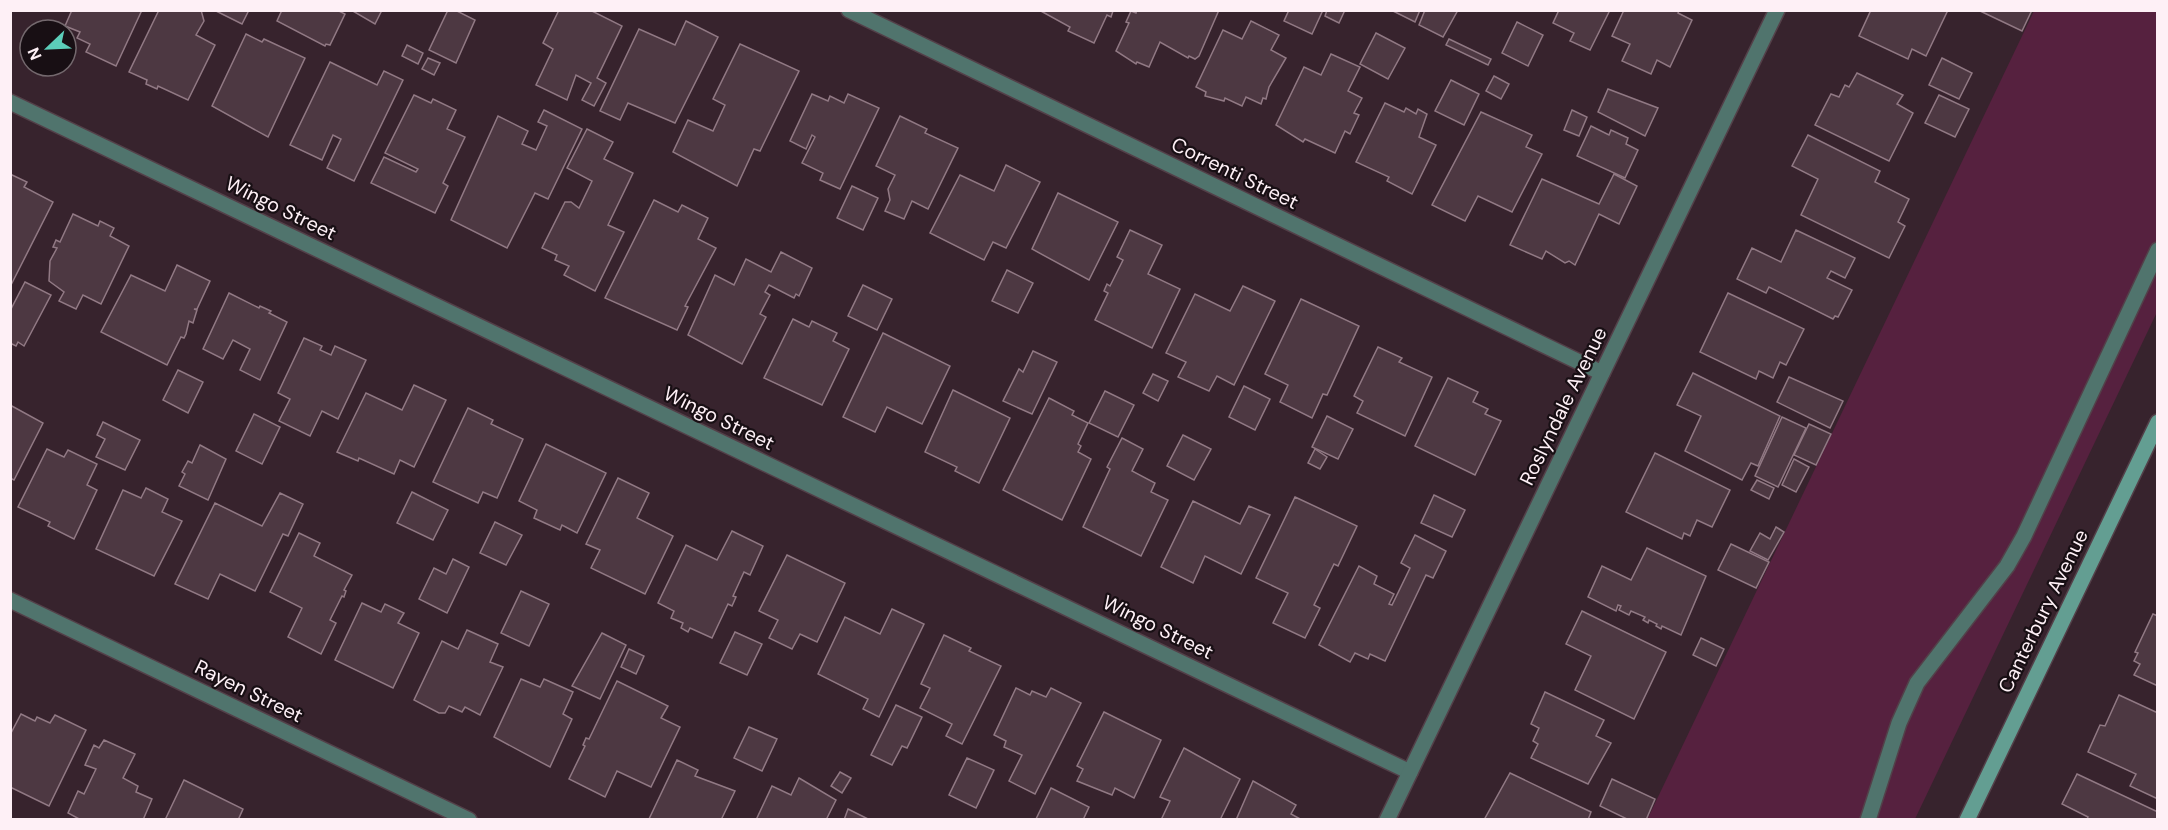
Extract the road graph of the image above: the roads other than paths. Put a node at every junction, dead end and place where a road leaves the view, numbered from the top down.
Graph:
1 (849, 10) edge
2 (1777, 10) edge
3 (10, 102) edge
4 (2157, 250) edge
5 (1602, 373) junction
6 (2157, 422) edge
7 (10, 600) edge
8 (1410, 771) junction
9 (468, 819) edge
10 (1387, 819) edge
11 (1868, 819) edge
12 (1967, 819) edge

1 - 5 street, Correnti Street
2 - 5 street, Roslyndale Avenue
3 - 8 street, Wingo Street
4 - 11 street
5 - 8 street, Roslyndale Avenue
6 - 12 street, Canterbury Avenue
7 - 9 street, Rayen Street
8 - 10 street, Roslyndale Avenue

